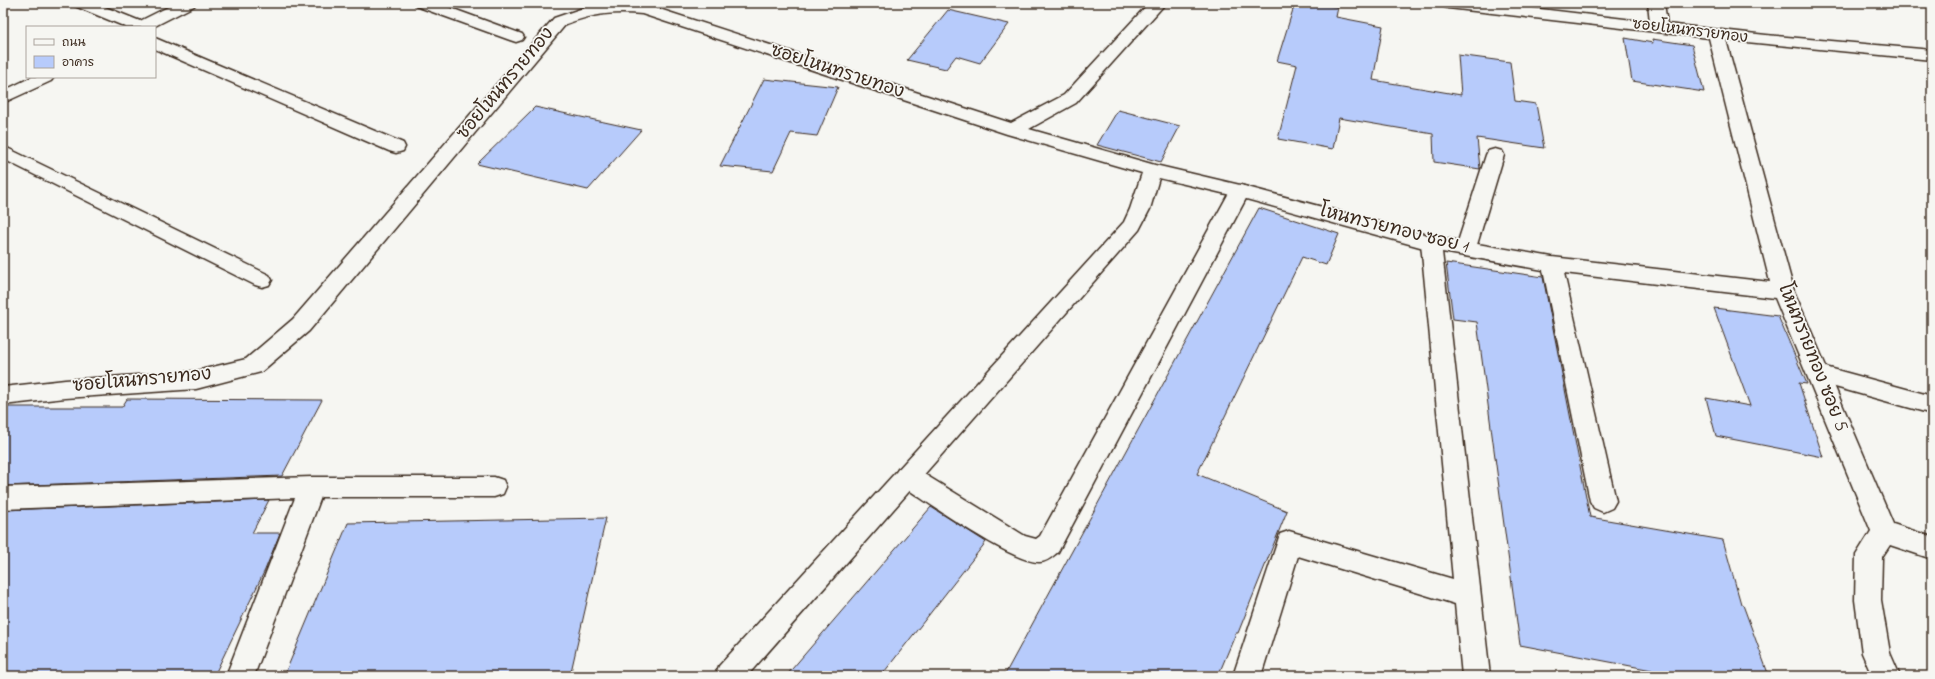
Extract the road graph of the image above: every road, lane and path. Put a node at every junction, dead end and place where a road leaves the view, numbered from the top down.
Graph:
1 (81, 3) edge
2 (188, 3) edge
3 (422, 3) edge
4 (1158, 3) edge
5 (1448, 3) edge
6 (1656, 3) edge
7 (138, 26) edge
8 (143, 26) edge
9 (1659, 27) junction
10 (1716, 34) junction
11 (516, 37) dead end
12 (156, 43) edge
13 (1932, 55) edge
14 (43, 78) edge
15 (3, 98) edge
16 (1013, 130) junction
17 (396, 147) dead end
18 (3, 152) edge
19 (1495, 155) dead end
20 (1152, 170) junction
21 (1240, 191) junction
22 (1431, 243) junction
23 (1466, 248) junction
24 (1552, 264) junction
25 (262, 280) dead end
26 (1783, 291) junction
27 (1818, 374) junction
28 (3, 396) edge
29 (1932, 405) edge
30 (907, 476) junction
31 (494, 486) dead end
32 (312, 487) junction
33 (3, 498) edge
34 (1603, 501) dead end
35 (1884, 532) junction
36 (1932, 548) edge
37 (1468, 596) junction
38 (240, 676) edge
39 (729, 676) edge
40 (1247, 676) edge
41 (1476, 676) edge
42 (1886, 676) edge

1 - 7 street
2 - 8 street
3 - 11 street
4 - 16 street
5 - 9 street, ซอยโหนทรายทอง
6 - 9 street
9 - 10 street, ซอยโหนทรายทอง
10 - 13 street, ซอยโหนทรายทอง
10 - 26 street, โหนทรายทอง ซอย 5
12 - 17 street
14 - 15 street
16 - 20 street, โหนทรายทอง ซอย 1
16 - 28 street, ซอยโหนทรายทอง
18 - 25 street
19 - 23 street
20 - 21 street, โหนทรายทอง ซอย 1
20 - 30 street
21 - 22 street, โหนทรายทอง ซอย 1
21 - 30 street
22 - 23 street, โหนทรายทอง ซอย 1
22 - 37 street
23 - 24 street, โหนทรายทอง ซอย 1
24 - 26 street, โหนทรายทอง ซอย 1
24 - 34 street
26 - 27 street, โหนทรายทอง ซอย 5
27 - 29 street
27 - 35 street, โหนทรายทอง ซอย 5
30 - 39 street
31 - 32 street
32 - 33 street
32 - 38 street
35 - 36 street
35 - 42 street
37 - 40 street
37 - 41 street

